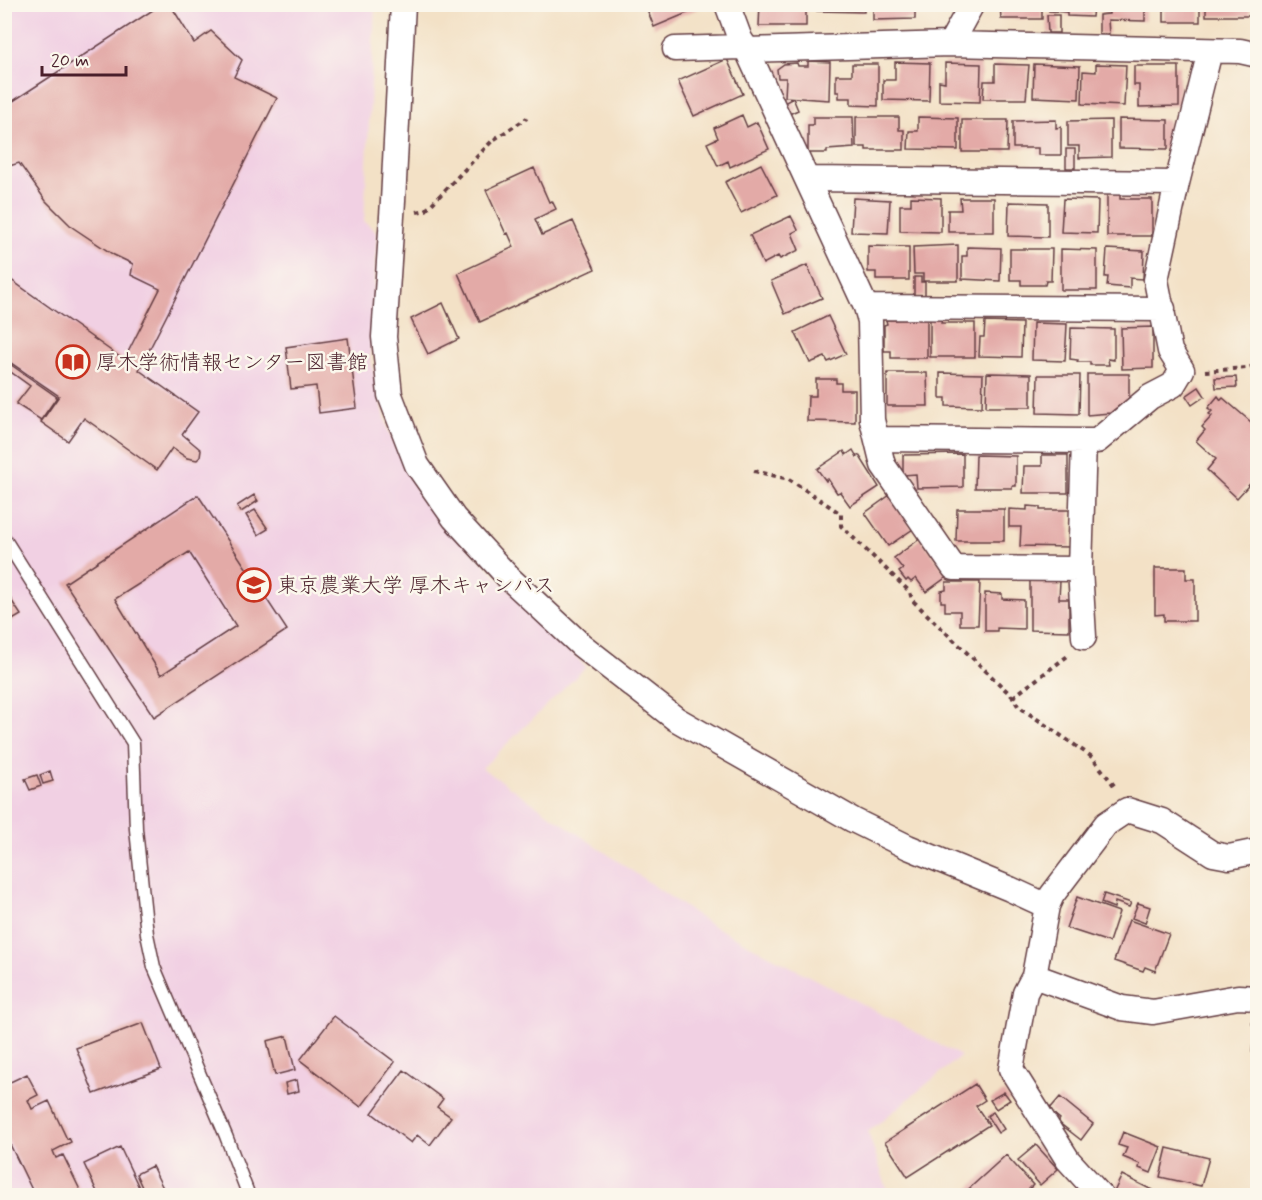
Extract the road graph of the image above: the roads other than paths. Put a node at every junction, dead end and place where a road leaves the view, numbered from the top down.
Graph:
1 (403, 4) edge
2 (727, 4) edge
3 (972, 4) edge
4 (950, 44) junction
5 (675, 48) dead end
6 (747, 50) junction
7 (1210, 51) junction
8 (1257, 55) edge
9 (808, 179) junction
10 (1177, 183) junction
11 (866, 308) junction
12 (1163, 309) junction
13 (878, 439) junction
14 (1084, 441) junction
15 (4, 538) edge
16 (1080, 569) junction
17 (1084, 637) road end
18 (1257, 850) edge
19 (1047, 906) junction
20 (1034, 976) junction
21 (1257, 998) edge
22 (249, 1196) edge
23 (1101, 1196) edge

1 - 19 street
2 - 6 street
3 - 4 street
4 - 6 street
4 - 7 street
5 - 6 street
6 - 9 street
7 - 8 street
7 - 10 street
9 - 10 street
9 - 11 street
10 - 12 street
11 - 12 street
11 - 13 street
12 - 14 street
13 - 14 street
13 - 16 street
14 - 16 street
15 - 22 lane
16 - 17 street
18 - 19 street
19 - 20 street
20 - 21 street
20 - 23 street

